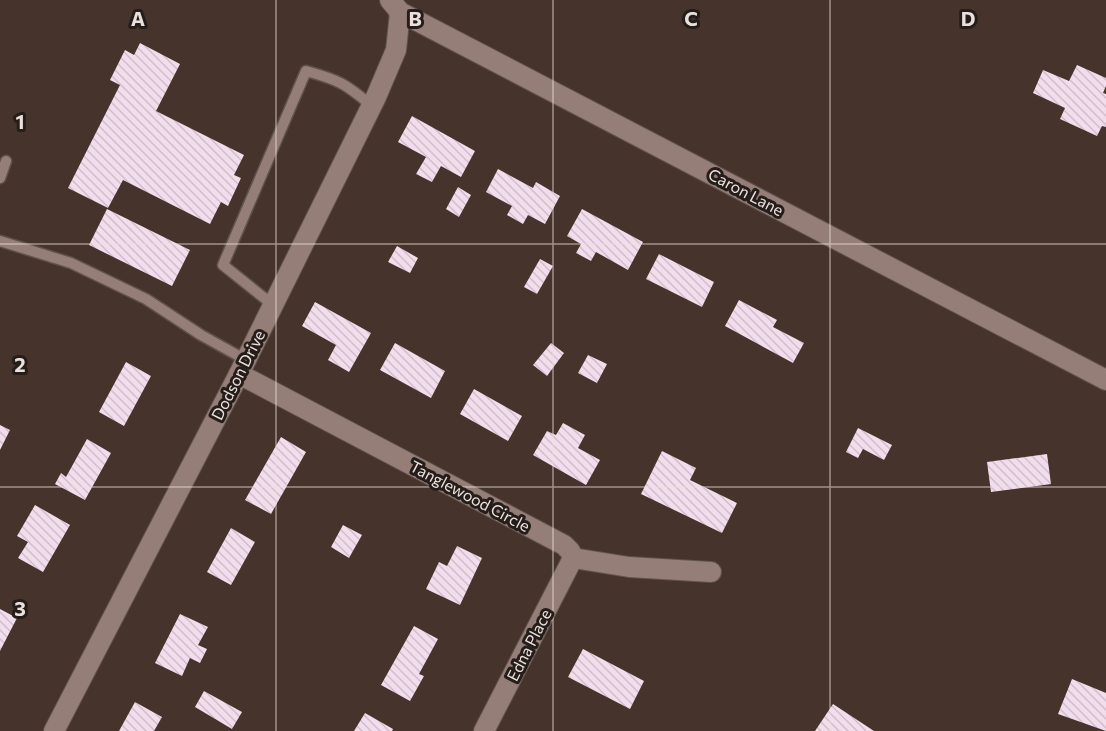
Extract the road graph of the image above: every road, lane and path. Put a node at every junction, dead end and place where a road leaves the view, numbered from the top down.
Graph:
1 (395, 6) edge
2 (372, 106) junction
3 (6, 161) dead end
4 (0, 178) edge
5 (0, 241) edge
6 (273, 305) junction
7 (242, 367) junction
8 (1106, 380) edge
9 (573, 558) junction
10 (711, 572) dead end
11 (487, 730) edge
12 (54, 731) edge

1 - 2 street, Dodson Drive
1 - 8 street, Caron Lane
2 - 6 street, Dodson Drive
2 - 6 lane
3 - 4 lane
5 - 7 lane
6 - 7 street, Dodson Drive
7 - 9 street, Tanglewood Circle
7 - 12 street, Dodson Drive
9 - 10 street
9 - 11 street, Edna Place

